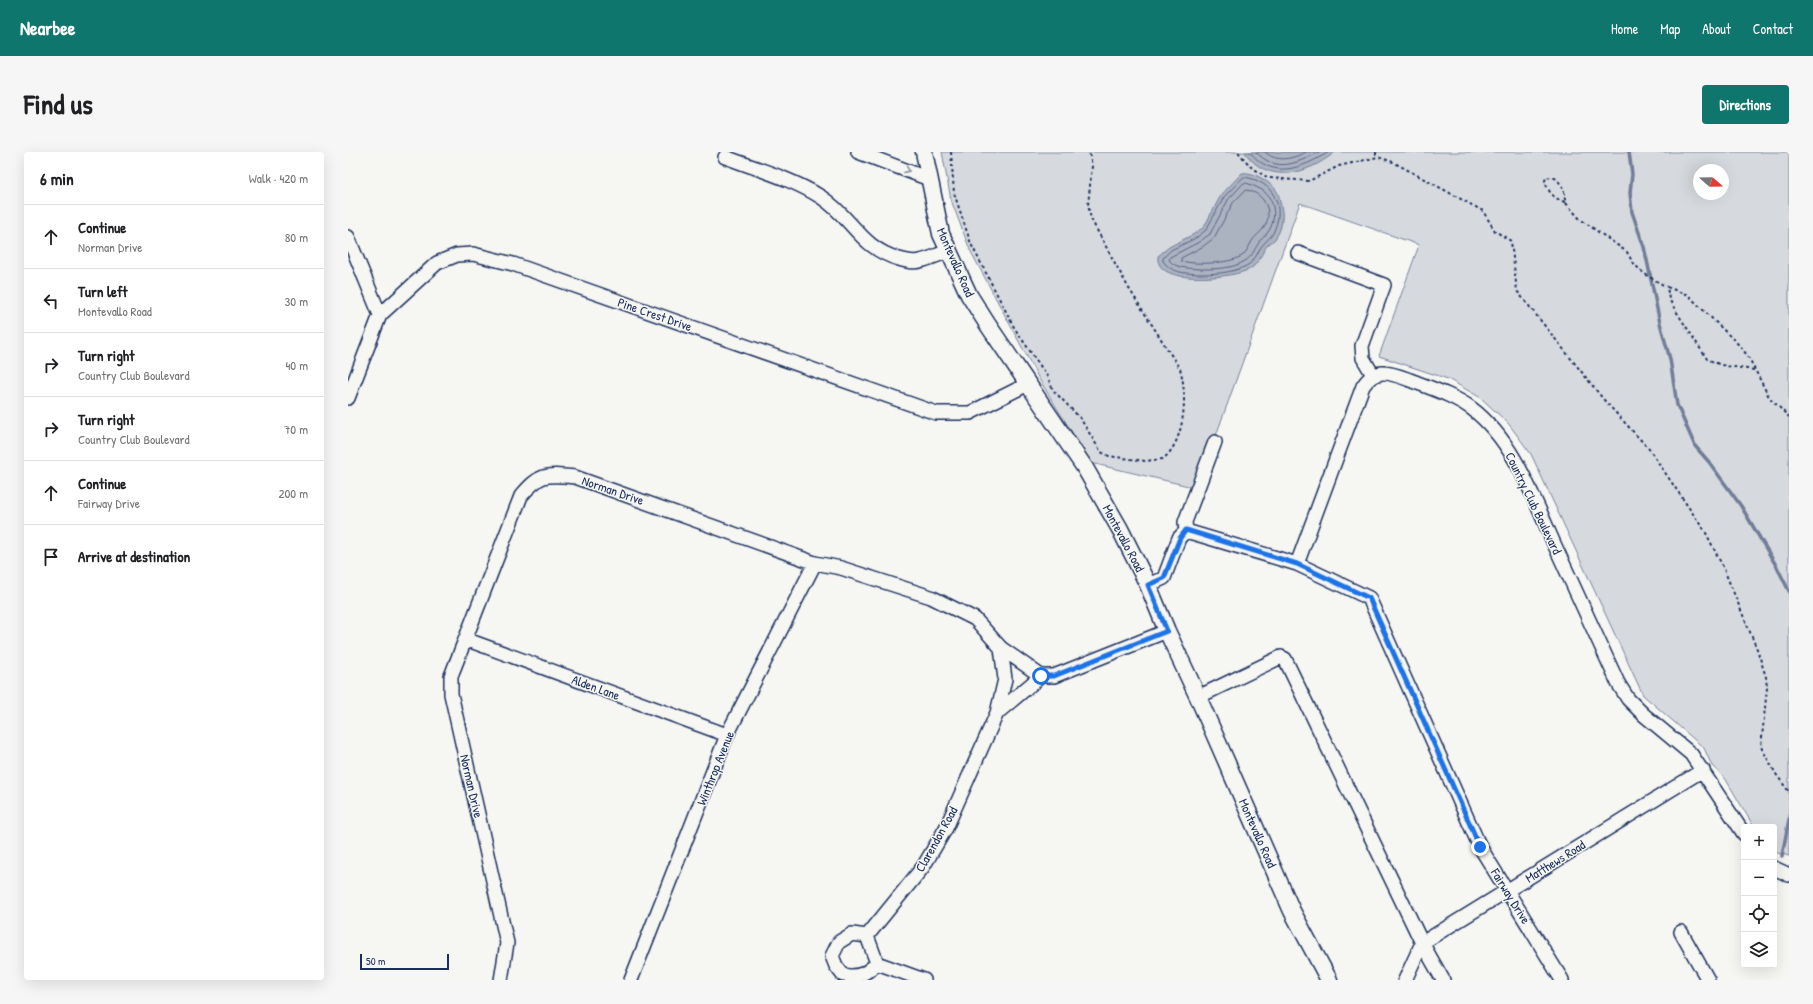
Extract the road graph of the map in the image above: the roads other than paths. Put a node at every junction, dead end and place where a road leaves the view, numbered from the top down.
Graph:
1 (858, 152) edge
2 (924, 152) edge
3 (725, 157) dead end
4 (929, 179) junction
5 (348, 237) edge
6 (949, 251) junction
7 (1298, 253) dead end
8 (380, 315) junction
9 (1373, 375) junction
10 (1028, 384) junction
11 (348, 398) edge
12 (1215, 442) dead end
13 (1186, 530) junction
14 (815, 563) junction
15 (1297, 564) junction
16 (1148, 585) junction
17 (1167, 631) junction
18 (465, 639) junction
19 (1001, 648) junction
20 (1041, 676) junction
21 (1198, 697) junction
22 (997, 713) junction
23 (727, 735) junction
24 (1703, 770) junction
25 (1741, 829) edge
26 (1777, 869) edge
27 (1789, 875) edge
28 (1508, 891) junction
29 (1681, 932) dead end
30 (867, 936) junction
31 (1422, 943) junction
32 (877, 963) junction
33 (500, 980) edge
34 (631, 980) edge
35 (924, 980) edge
36 (1329, 980) edge
37 (1404, 980) edge
38 (1444, 980) edge
39 (1562, 980) edge
40 (1708, 980) edge

1 -> 4 street
2 - 4 main road, Montevallo Road
3 - 6 street
4 - 6 main road, Montevallo Road
5 - 8 street
6 - 10 main road, Montevallo Road
7 - 9 street
8 - 10 street, Pine Crest Drive
8 - 11 street, Pine Crest Drive
9 - 15 street
9 - 24 street, Country Club Boulevard
10 - 16 main road, Montevallo Road
12 - 13 street
13 - 15 street
13 - 16 street
14 - 18 street, Norman Drive
14 - 19 street, Norman Drive
14 - 23 street, Winthrop Avenue
15 - 28 street, Fairway Drive
16 - 17 main road, Montevallo Road
17 - 20 street
17 - 21 main road, Montevallo Road
18 - 23 street, Alden Lane
18 - 33 street, Norman Drive
19 - 20 street, Norman Drive
19 - 22 street
20 - 22 street, Clarendon Road
21 - 31 street
21 - 36 main road, Montevallo Road
22 - 30 street, Clarendon Road
23 - 34 street, Winthrop Avenue
24 - 25 street, Country Club Boulevard
24 - 28 street, Matthews Road
26 - 27 street
28 - 31 street, Matthews Road
28 - 39 street, Fairway Drive
29 - 40 street
30 - 32 street
30 - 32 street
31 - 37 street
31 - 38 street
32 - 35 street

